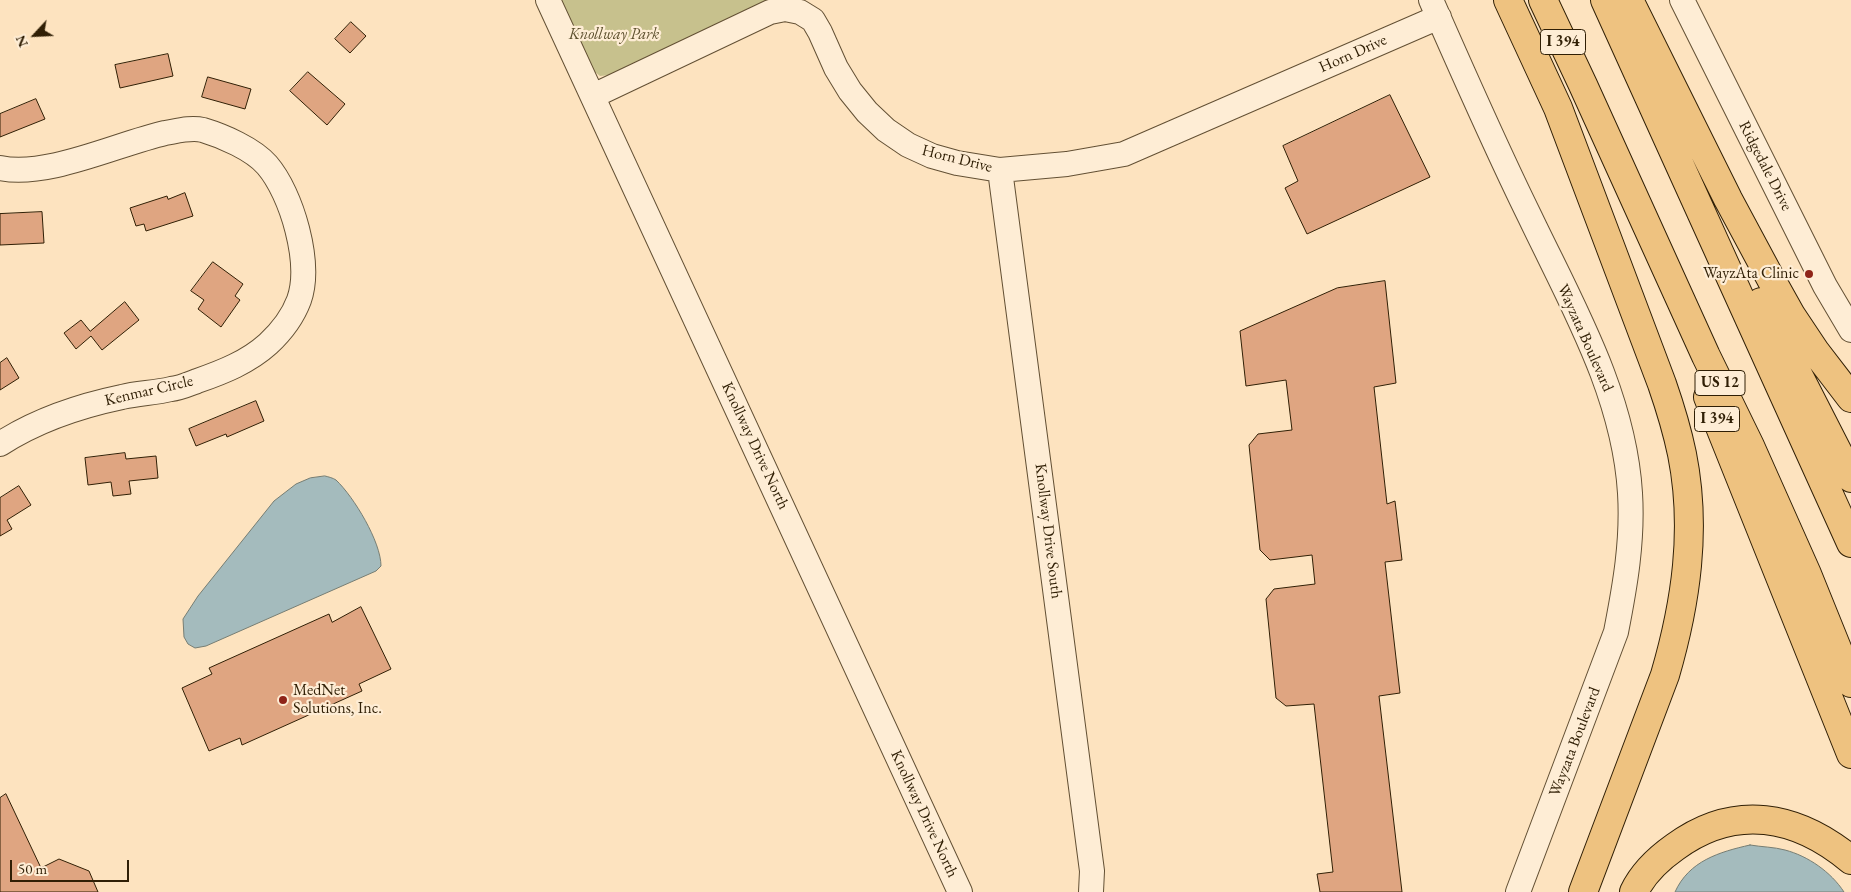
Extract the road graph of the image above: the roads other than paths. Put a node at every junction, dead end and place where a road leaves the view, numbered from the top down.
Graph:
1 (548, 0) edge
2 (1508, 0) edge
3 (1543, 0) edge
4 (1605, 0) edge
5 (1629, 0) edge
6 (1682, 0) edge
7 (1435, 8) edge
8 (1628, 51) junction
9 (1583, 85) junction
10 (593, 96) junction
11 (0, 168) edge
12 (1000, 170) junction
13 (1851, 330) edge
14 (1851, 398) edge
15 (0, 444) edge
16 (1851, 478) edge
17 (1851, 543) edge
18 (1851, 683) edge
19 (1851, 754) edge
20 (1851, 860) edge
21 (960, 892) edge
22 (1091, 892) edge
23 (1518, 892) edge
24 (1583, 892) edge
25 (1634, 892) edge

1 - 10 street, Knollway Drive North
2 - 24 highway
3 - 9 highway, I 394
4 - 8 highway
5 - 14 highway
6 - 13 street, Ridgedale Drive
7 - 12 street, Horn Drive
7 - 23 street, Wayzata Boulevard
8 - 16 highway
8 - 17 highway
9 - 18 highway, US 12
9 - 19 highway, I 394
10 - 12 street, Horn Drive
10 - 21 street, Knollway Drive North
11 - 15 street, Kenmar Circle
12 - 22 street, Knollway Drive South
20 - 25 highway

